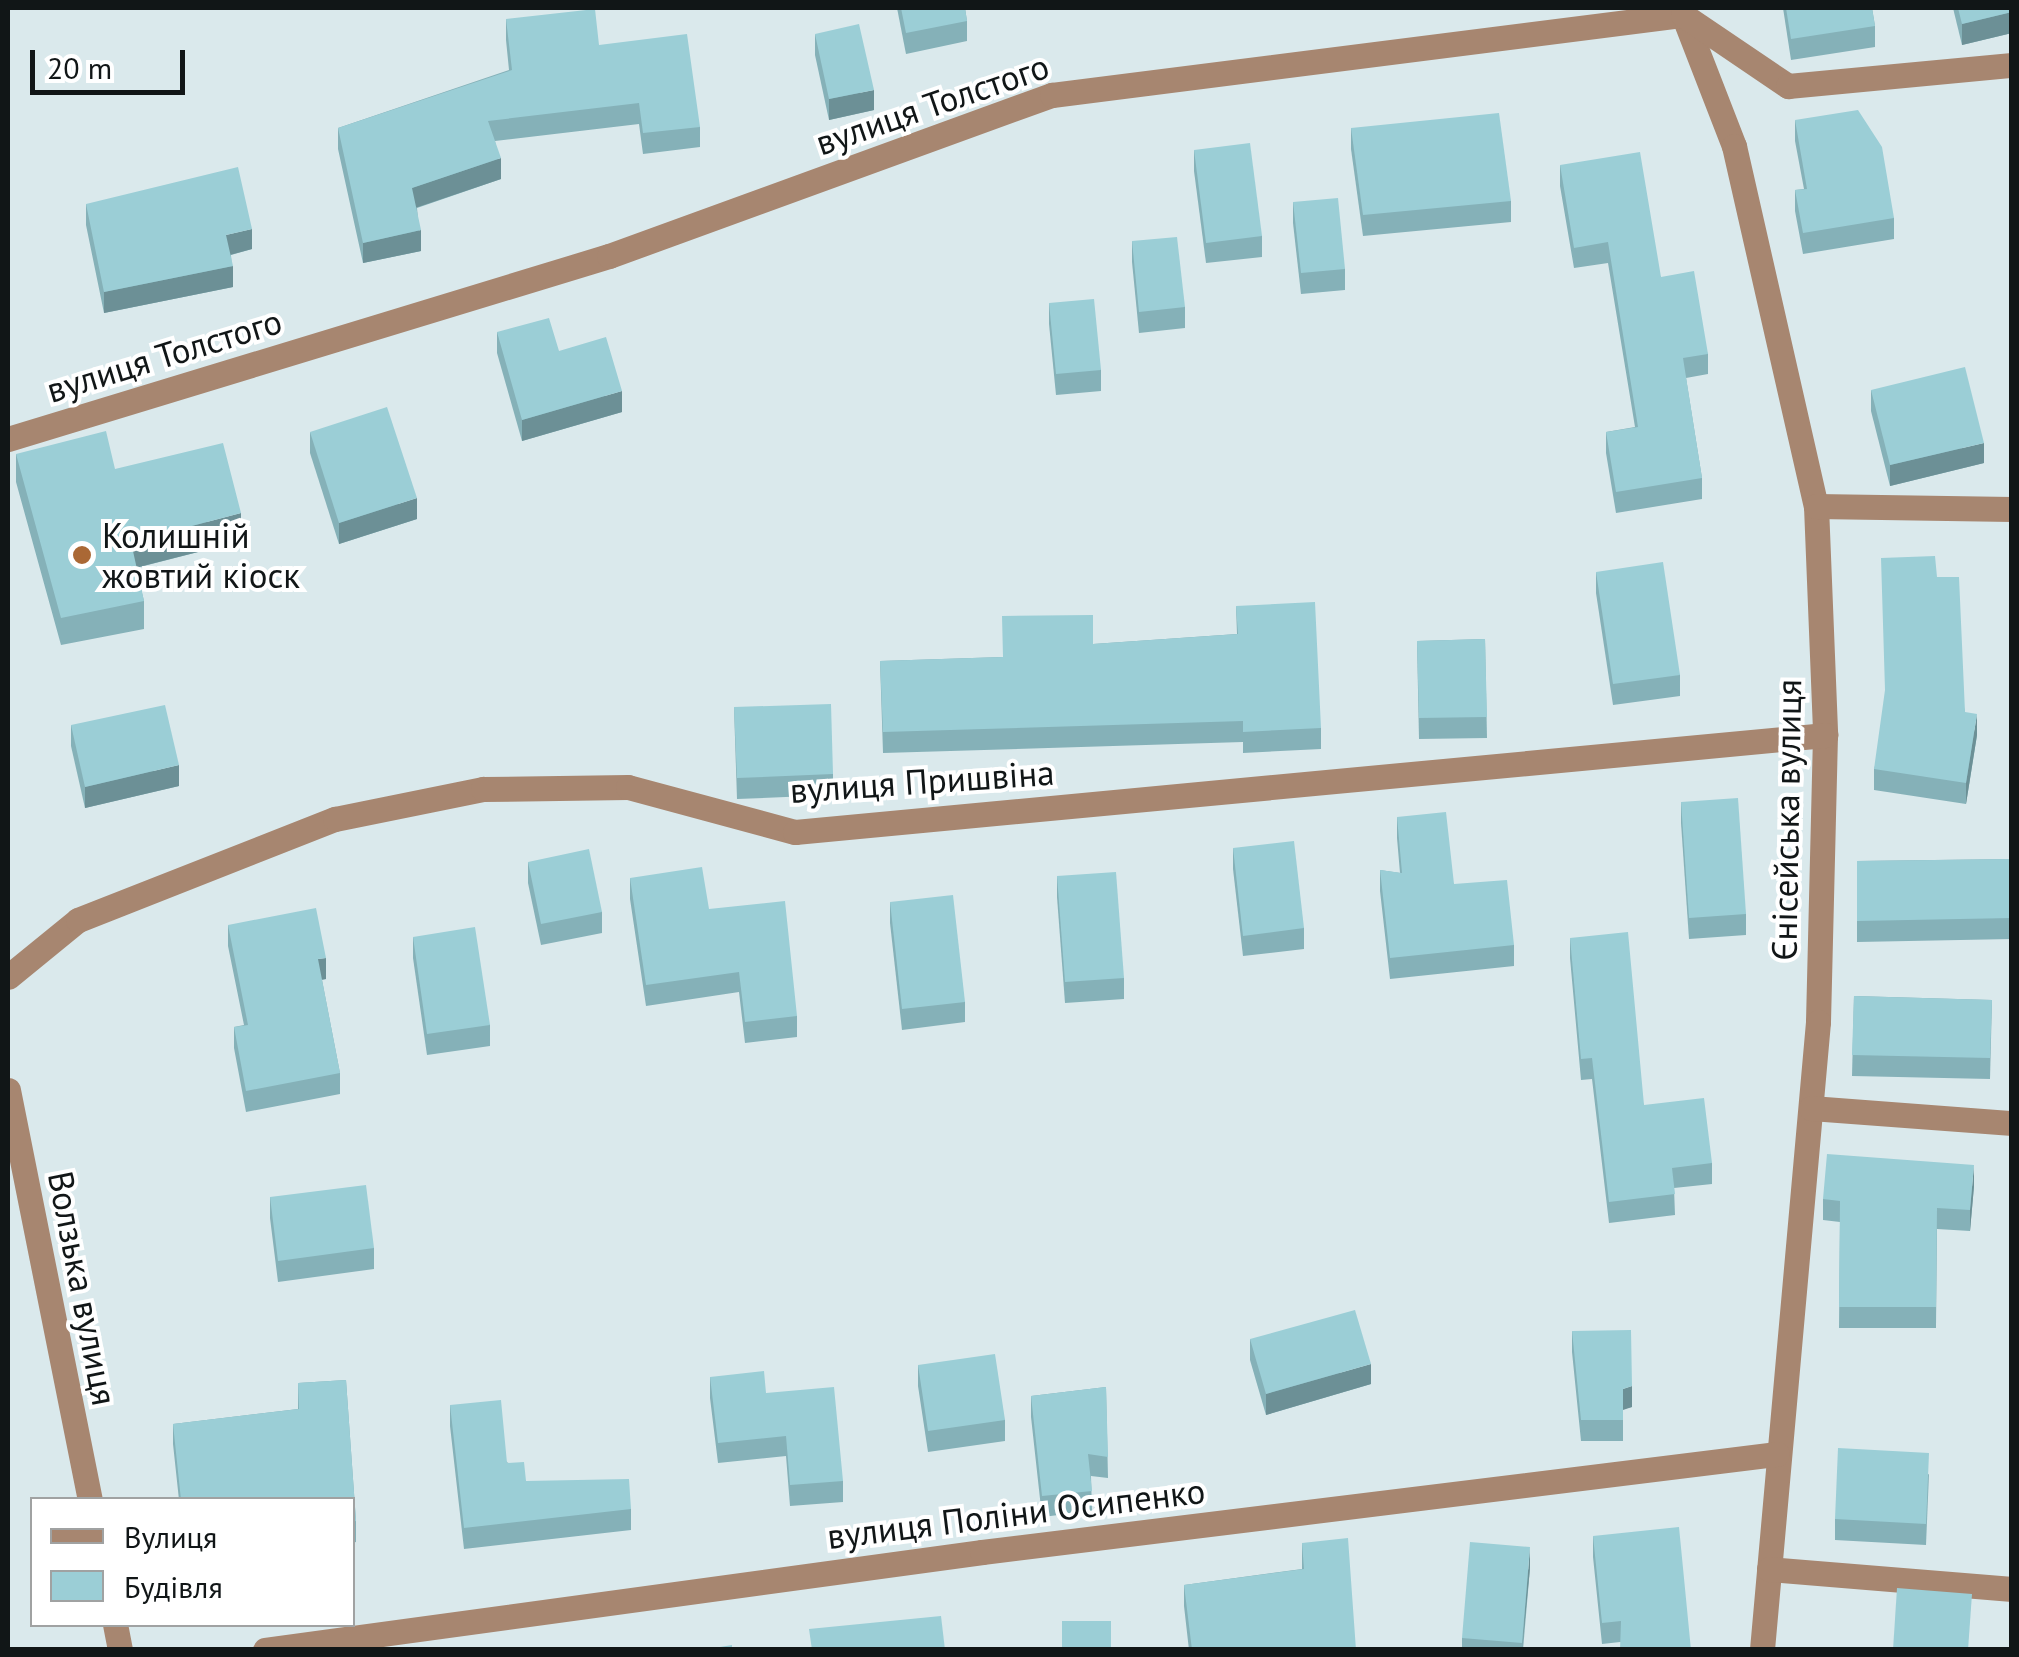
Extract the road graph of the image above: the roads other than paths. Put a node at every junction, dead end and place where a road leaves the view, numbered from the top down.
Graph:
1 (1682, 11) edge
2 (2012, 65) edge
3 (8, 439) edge
4 (1816, 506) junction
5 (2012, 508) edge
6 (1825, 735) junction
7 (8, 977) edge
8 (8, 1090) edge
9 (1811, 1108) junction
10 (2012, 1124) edge
11 (1776, 1454) junction
12 (89, 1497) edge
13 (1769, 1569) junction
14 (2012, 1589) edge
15 (265, 1650) edge
16 (1762, 1650) edge

1 - 2 street
1 - 3 street, вулиця Толстого
1 - 4 street, Єнісейська вулиця
4 - 5 street
4 - 6 street, Єнісейська вулиця
6 - 7 street, вулиця Пришвіна
6 - 9 street, Єнісейська вулиця
8 - 12 street, Волзька вулиця
9 - 10 street
9 - 11 street, Єнісейська вулиця
11 - 13 street, Єнісейська вулиця
11 - 15 street, вулиця Поліни Осипенко
13 - 14 street
13 - 16 street, Єнісейська вулиця

